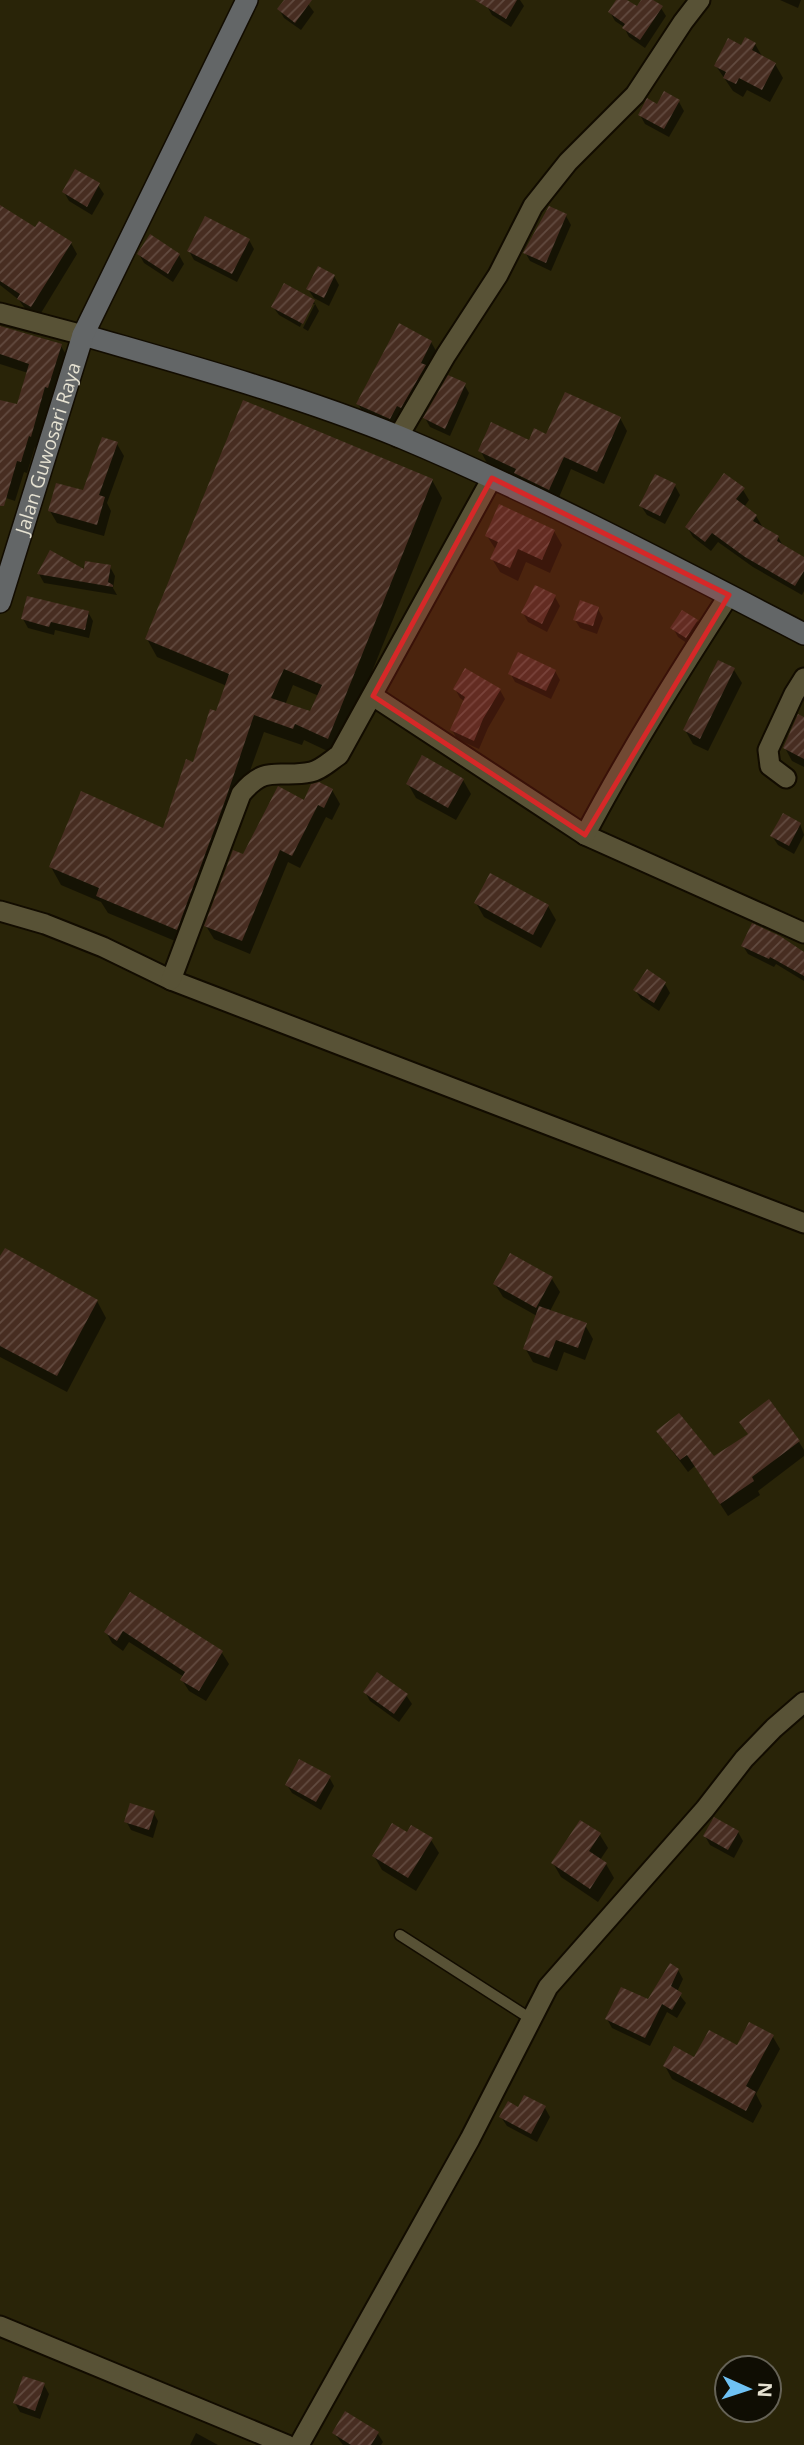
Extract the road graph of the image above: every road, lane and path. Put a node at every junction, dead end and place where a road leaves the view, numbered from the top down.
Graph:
1 (247, 0) edge
2 (700, 0) edge
3 (0, 313) edge
4 (83, 335) junction
5 (398, 437) junction
6 (492, 478) junction
7 (729, 595) junction
8 (0, 602) edge
9 (804, 634) edge
10 (804, 678) edge
11 (373, 696) junction
12 (786, 778) dead end
13 (585, 835) junction
14 (0, 911) edge
15 (804, 933) edge
16 (171, 981) junction
17 (804, 1223) edge
18 (804, 1702) edge
19 (400, 1935) dead end
20 (531, 2019) junction
21 (0, 2326) edge
22 (287, 2445) edge
23 (299, 2445) edge

1 - 4 street, Jalan Guwosari Raya
2 - 5 street
3 - 4 street
4 - 5 street
4 - 8 street, Jalan Guwosari Raya
5 - 6 street
6 - 7 street
6 - 11 street
7 - 9 street
7 - 13 street
10 - 12 street
11 - 13 street
11 - 16 street
13 - 15 street
14 - 16 street
16 - 17 street
18 - 20 street
19 - 20 lane
20 - 23 street
21 - 22 street

